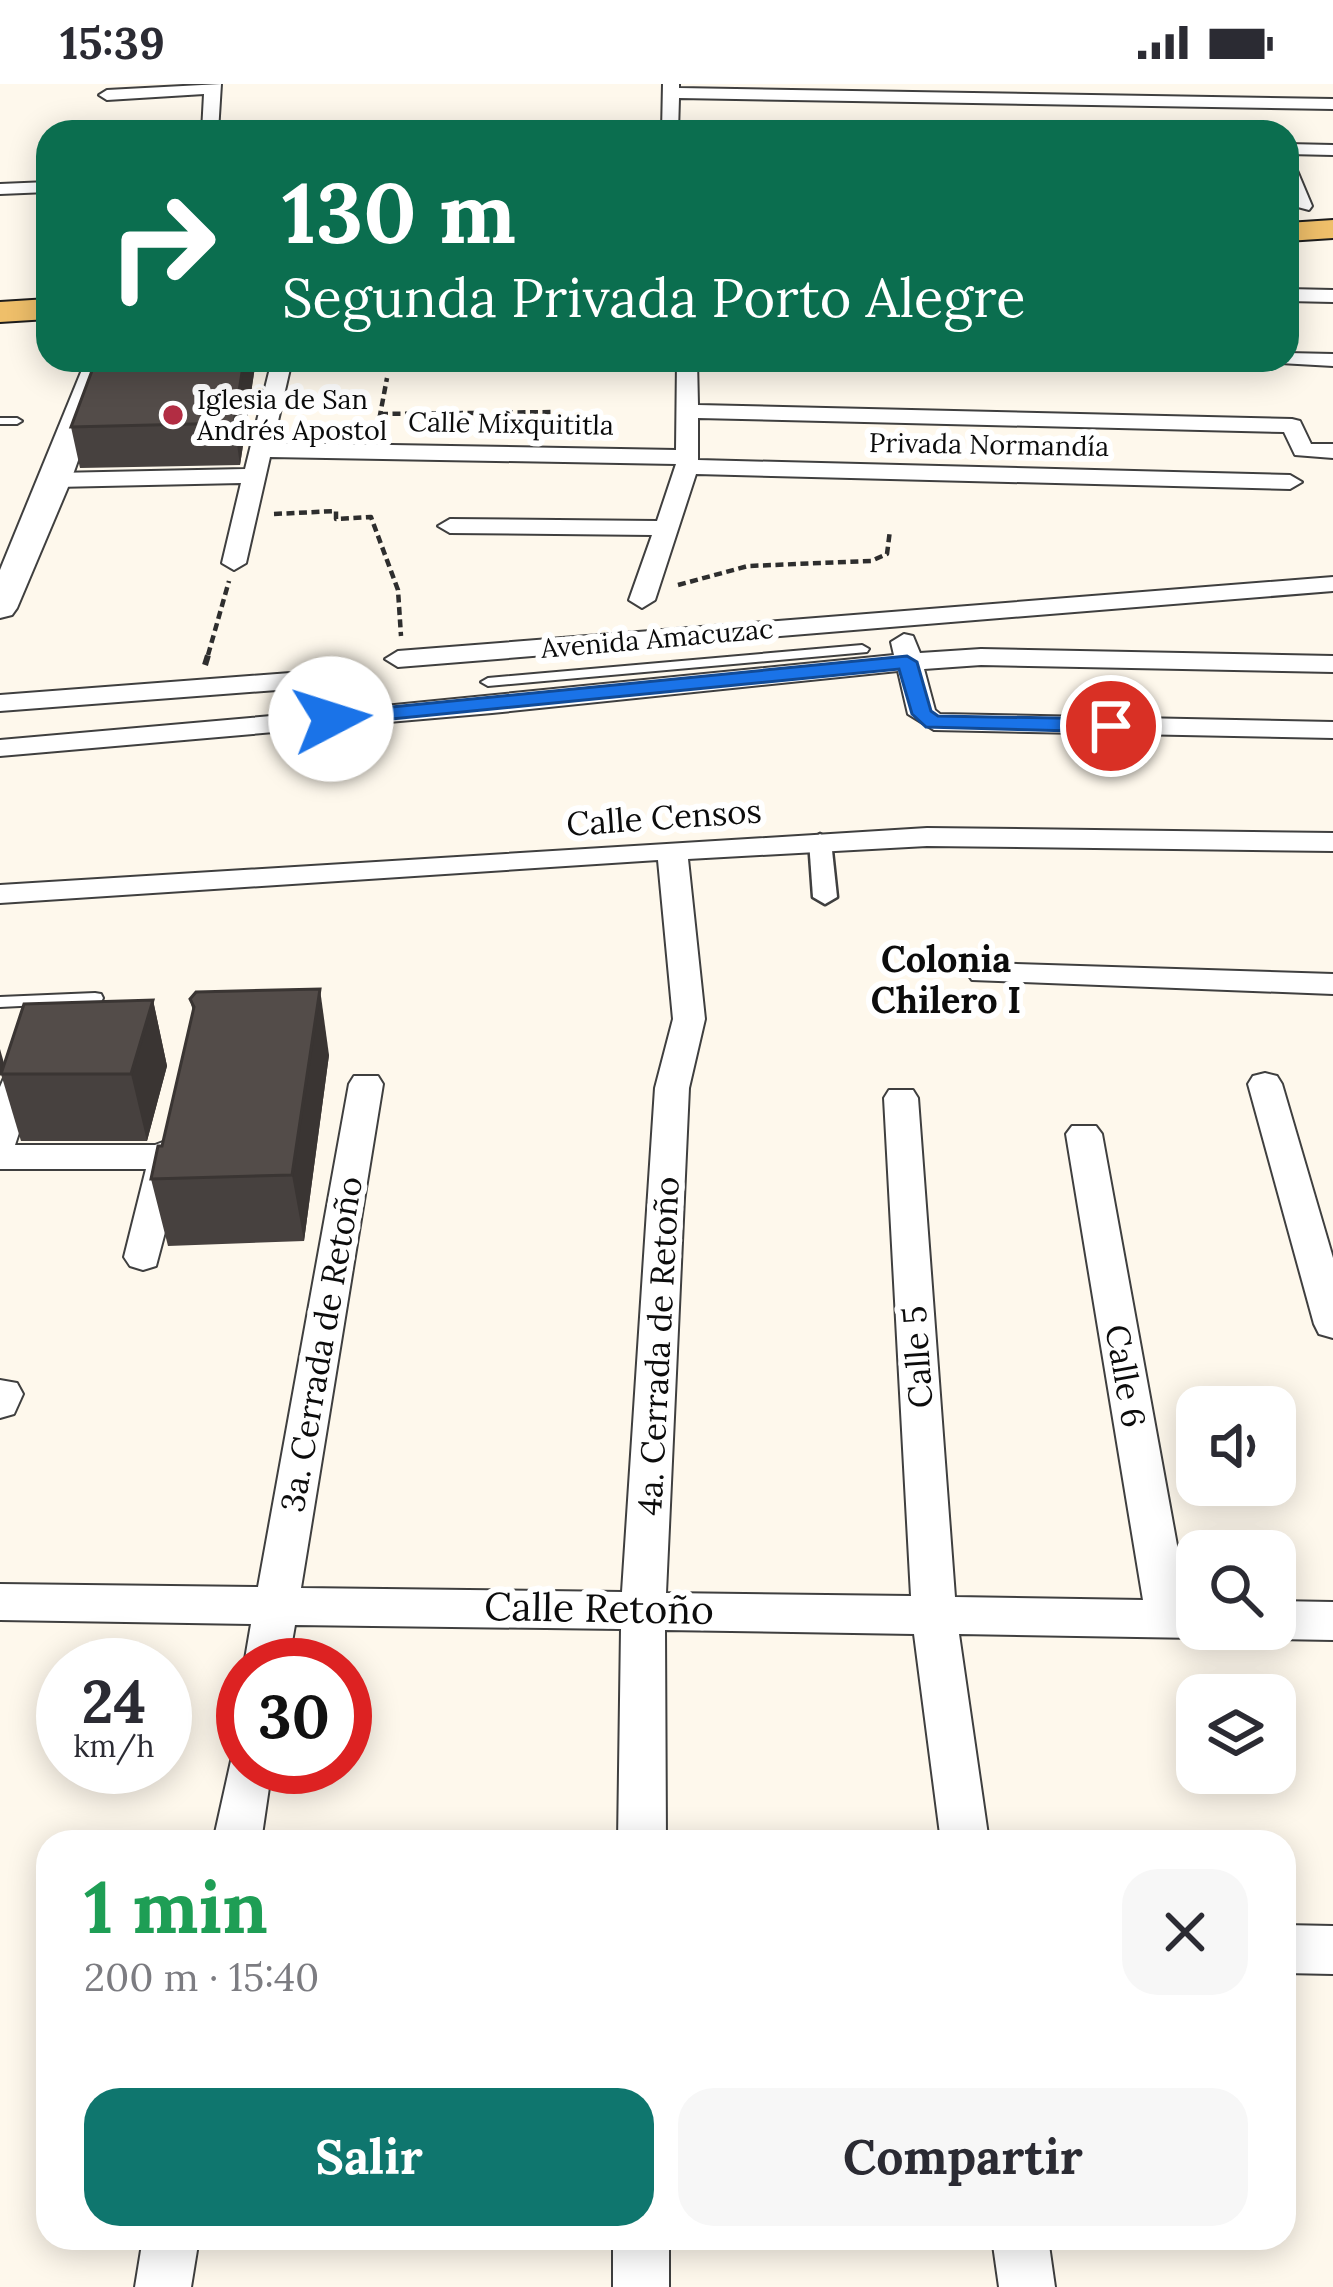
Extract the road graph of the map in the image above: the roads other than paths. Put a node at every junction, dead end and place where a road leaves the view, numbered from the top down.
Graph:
1 (1244, 84) edge
2 (213, 86) edge
3 (671, 89) edge
4 (105, 96) edge
5 (1333, 104) edge
6 (1258, 110) junction
7 (211, 120) edge
8 (670, 120) edge
9 (1299, 149) edge
10 (1333, 150) edge
11 (36, 188) edge
12 (0, 189) edge
13 (1299, 191) edge
14 (1315, 221) edge
15 (36, 284) edge
16 (0, 286) edge
17 (1299, 295) edge
18 (1333, 296) edge
19 (36, 310) edge
20 (0, 312) edge
21 (1299, 313) edge
22 (1333, 314) edge
23 (1299, 359) edge
24 (1333, 360) edge
25 (96, 372) edge
26 (279, 372) edge
27 (687, 372) edge
28 (687, 411) junction
29 (0, 421) edge
30 (17, 421) dead end
31 (262, 450) junction
32 (1333, 451) edge
33 (687, 462) junction
34 (254, 476) junction
35 (56, 480) junction
36 (1290, 482) dead end
37 (450, 526) dead end
38 (666, 528) junction
39 (234, 562) road end
40 (1333, 584) edge
41 (642, 600) dead end
42 (0, 608) edge
43 (915, 616) junction
44 (675, 638) junction
45 (862, 649) dead end
46 (475, 652) junction
47 (398, 659) road end
48 (907, 662) junction
49 (1333, 664) edge
50 (690, 675) junction
51 (490, 694) junction
52 (0, 704) edge
53 (331, 719) junction
54 (1333, 730) edge
55 (0, 748) edge
56 (820, 842) junction
57 (1333, 842) edge
58 (672, 853) junction
59 (0, 894) edge
60 (825, 897) dead end
61 (983, 974) dead end
62 (1333, 984) edge
63 (95, 998) edge
64 (0, 1002) edge
65 (22, 1072) edge
66 (366, 1084) dead end
67 (1265, 1084) dead end
68 (901, 1098) dead end
69 (177, 1114) edge
70 (1084, 1134) dead end
71 (0, 1140) edge
72 (167, 1156) junction
73 (0, 1157) edge
74 (143, 1257) dead end
75 (1333, 1324) edge
76 (1176, 1588) edge
77 (0, 1602) edge
78 (276, 1605) junction
79 (643, 1608) junction
80 (934, 1616) junction
81 (1176, 1618) edge
82 (1296, 1621) edge
83 (1333, 1622) edge
84 (270, 1638) edge
85 (245, 1794) edge
86 (239, 1830) edge
87 (642, 1830) edge
88 (963, 1830) edge
89 (1296, 1949) edge
90 (1333, 1950) edge
91 (169, 2250) edge
92 (641, 2250) edge
93 (1022, 2250) edge
94 (163, 2287) edge
95 (641, 2287) edge
96 (1027, 2287) edge

1 - 6 street
2 - 4 street
2 - 7 street
3 - 6 street
3 - 8 street
5 - 6 street
9 - 10 street
11 - 12 street
13 - 14 street
15 - 16 main road
17 - 18 street
19 - 20 main road
21 - 22 street
23 - 24 street
25 - 35 street
26 - 31 street
27 - 28 street
28 - 32 street
28 - 33 street
29 - 30 lane
31 - 33 street, Calle Mixquititla
31 - 34 street
33 - 36 street, Privada Normandía
33 - 38 street
34 - 35 street
34 - 39 street
35 - 42 street
37 - 38 street
38 - 41 street
40 - 43 street, Avenida Amacuzac
43 - 44 street, Avenida Amacuzac
43 - 48 street
44 - 46 street, Avenida Amacuzac
44 - 50 lane
45 - 50 lane
46 - 47 street, Avenida Amacuzac
46 - 51 street
48 - 49 street, Avenida Amacuzac
48 - 50 street, Avenida Amacuzac
48 - 54 street
50 - 51 street, Avenida Amacuzac
51 - 53 street, Avenida Amacuzac
52 - 53 street
53 - 55 street, Avenida Amacuzac
56 - 57 street, Calle Censos
56 - 58 street, Calle Censos
56 - 60 street
58 - 59 street, Calle Censos
58 - 79 street, 4a. Cerrada de Retoño
61 - 62 street
63 - 64 lane
65 - 71 street
66 - 78 street, 3a. Cerrada de Retoño
67 - 75 street
68 - 80 street, Calle 5
69 - 72 street
70 - 76 street, Calle 6
72 - 73 street
72 - 74 street
77 - 78 street, Calle Retoño
78 - 79 street, Calle Retoño
78 - 84 street, 3a. Cerrada de Retoño
79 - 80 street, Calle Retoño
79 - 87 street, 4a. Cerrada de Retoño
80 - 81 street, Calle Retoño
80 - 88 street, Calle 5
82 - 83 street
85 - 86 street
89 - 90 street
91 - 94 street
92 - 95 street
93 - 96 street

